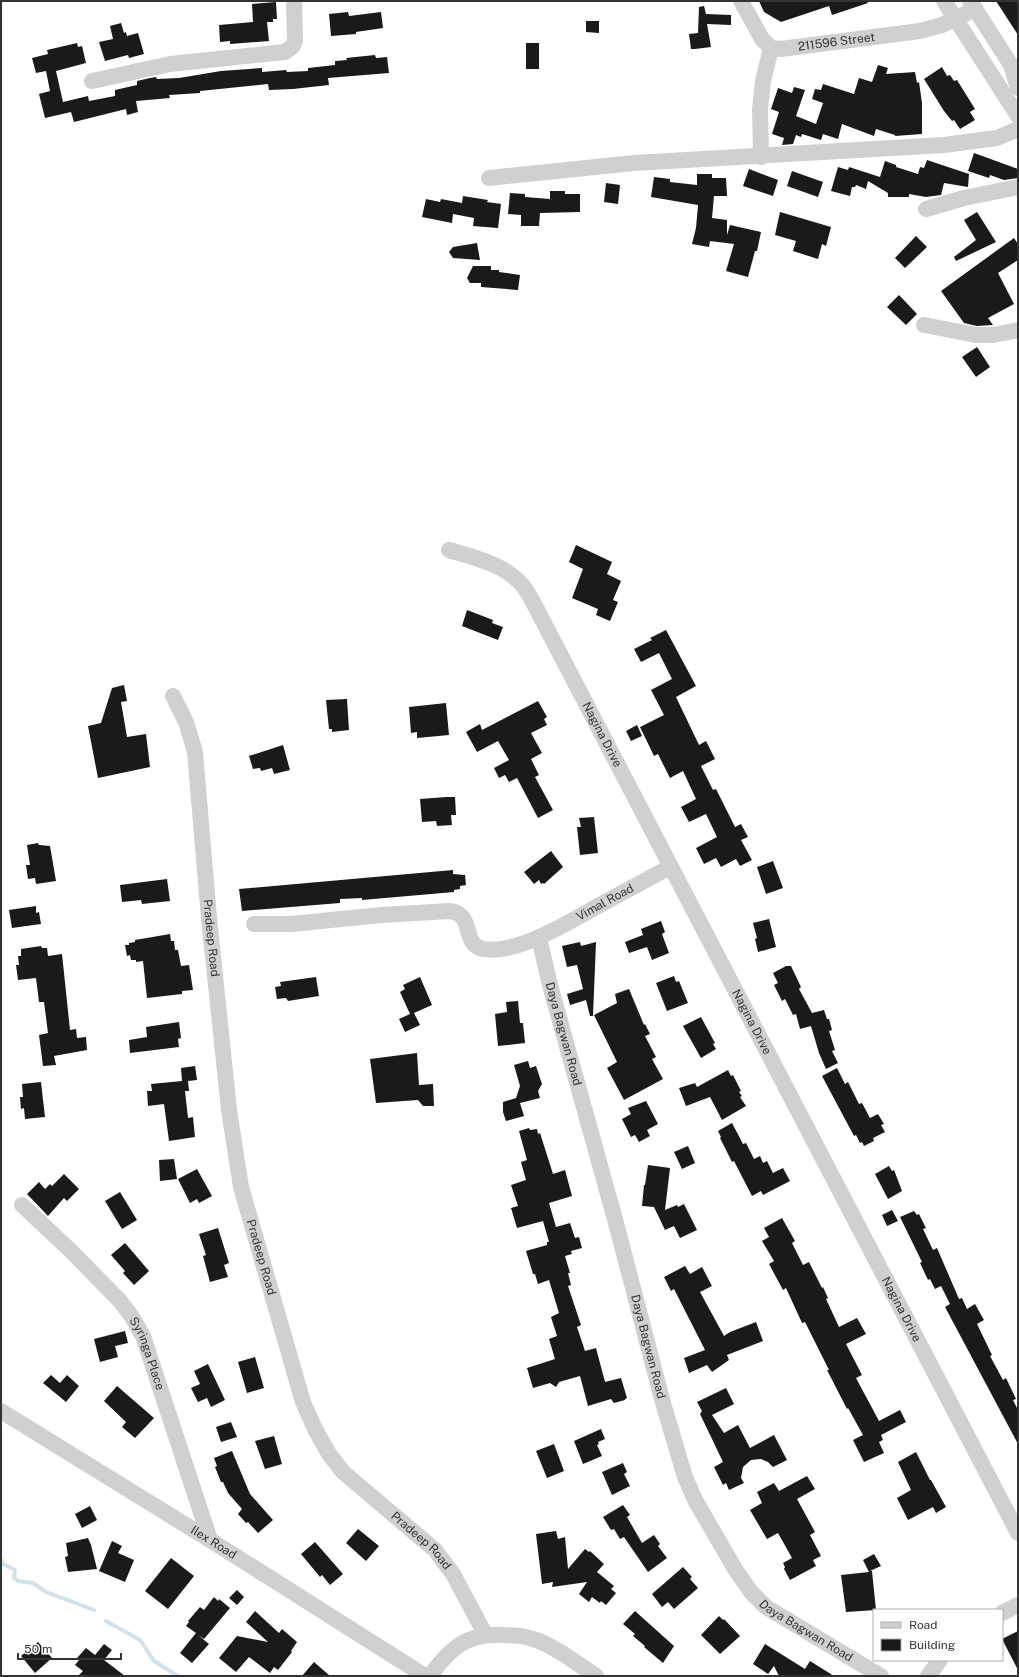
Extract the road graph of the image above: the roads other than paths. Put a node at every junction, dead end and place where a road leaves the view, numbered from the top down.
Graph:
1 (294, 1) edge
2 (741, 1) edge
3 (944, 1) edge
4 (972, 5) edge
5 (955, 19) junction
6 (771, 48) junction
7 (1014, 64) edge
8 (989, 73) junction
9 (92, 81) dead end
10 (1018, 88) edge
11 (1018, 116) edge
12 (1018, 128) edge
13 (762, 157) junction
14 (489, 178) dead end
15 (1018, 187) edge
16 (926, 209) dead end
17 (924, 325) dead end
18 (1018, 330) edge
19 (449, 550) dead end
20 (173, 696) dead end
21 (670, 868) junction
22 (254, 924) dead end
23 (539, 938) junction
24 (22, 1205) dead end
25 (1, 1411) edge
26 (1018, 1533) edge
27 (210, 1540) junction
28 (1018, 1605) edge
29 (1003, 1612) edge
30 (485, 1634) junction
31 (939, 1661) edge
32 (425, 1676) edge
33 (430, 1676) edge
34 (596, 1676) edge
35 (881, 1676) edge
36 (928, 1676) edge

1 - 9 street
2 - 6 street
3 - 5 street
4 - 5 street, 211596 Street
4 - 7 street
5 - 6 street, 211596 Street
5 - 8 street
6 - 13 street
7 - 8 street
7 - 10 street
8 - 11 street
12 - 13 street
13 - 14 street
15 - 16 street
17 - 18 street
19 - 21 street, Nagina Drive
20 - 30 street, Pradeep Road
21 - 23 street, Vimal Road
21 - 26 street, Nagina Drive
22 - 23 street, Vimal Road
23 - 35 street, Daya Bagwan Road
24 - 27 street, Syringa Place
25 - 27 street, Ilex Road
27 - 32 street, Ilex Road
28 - 29 street
30 - 33 street
30 - 34 street
31 - 36 street

